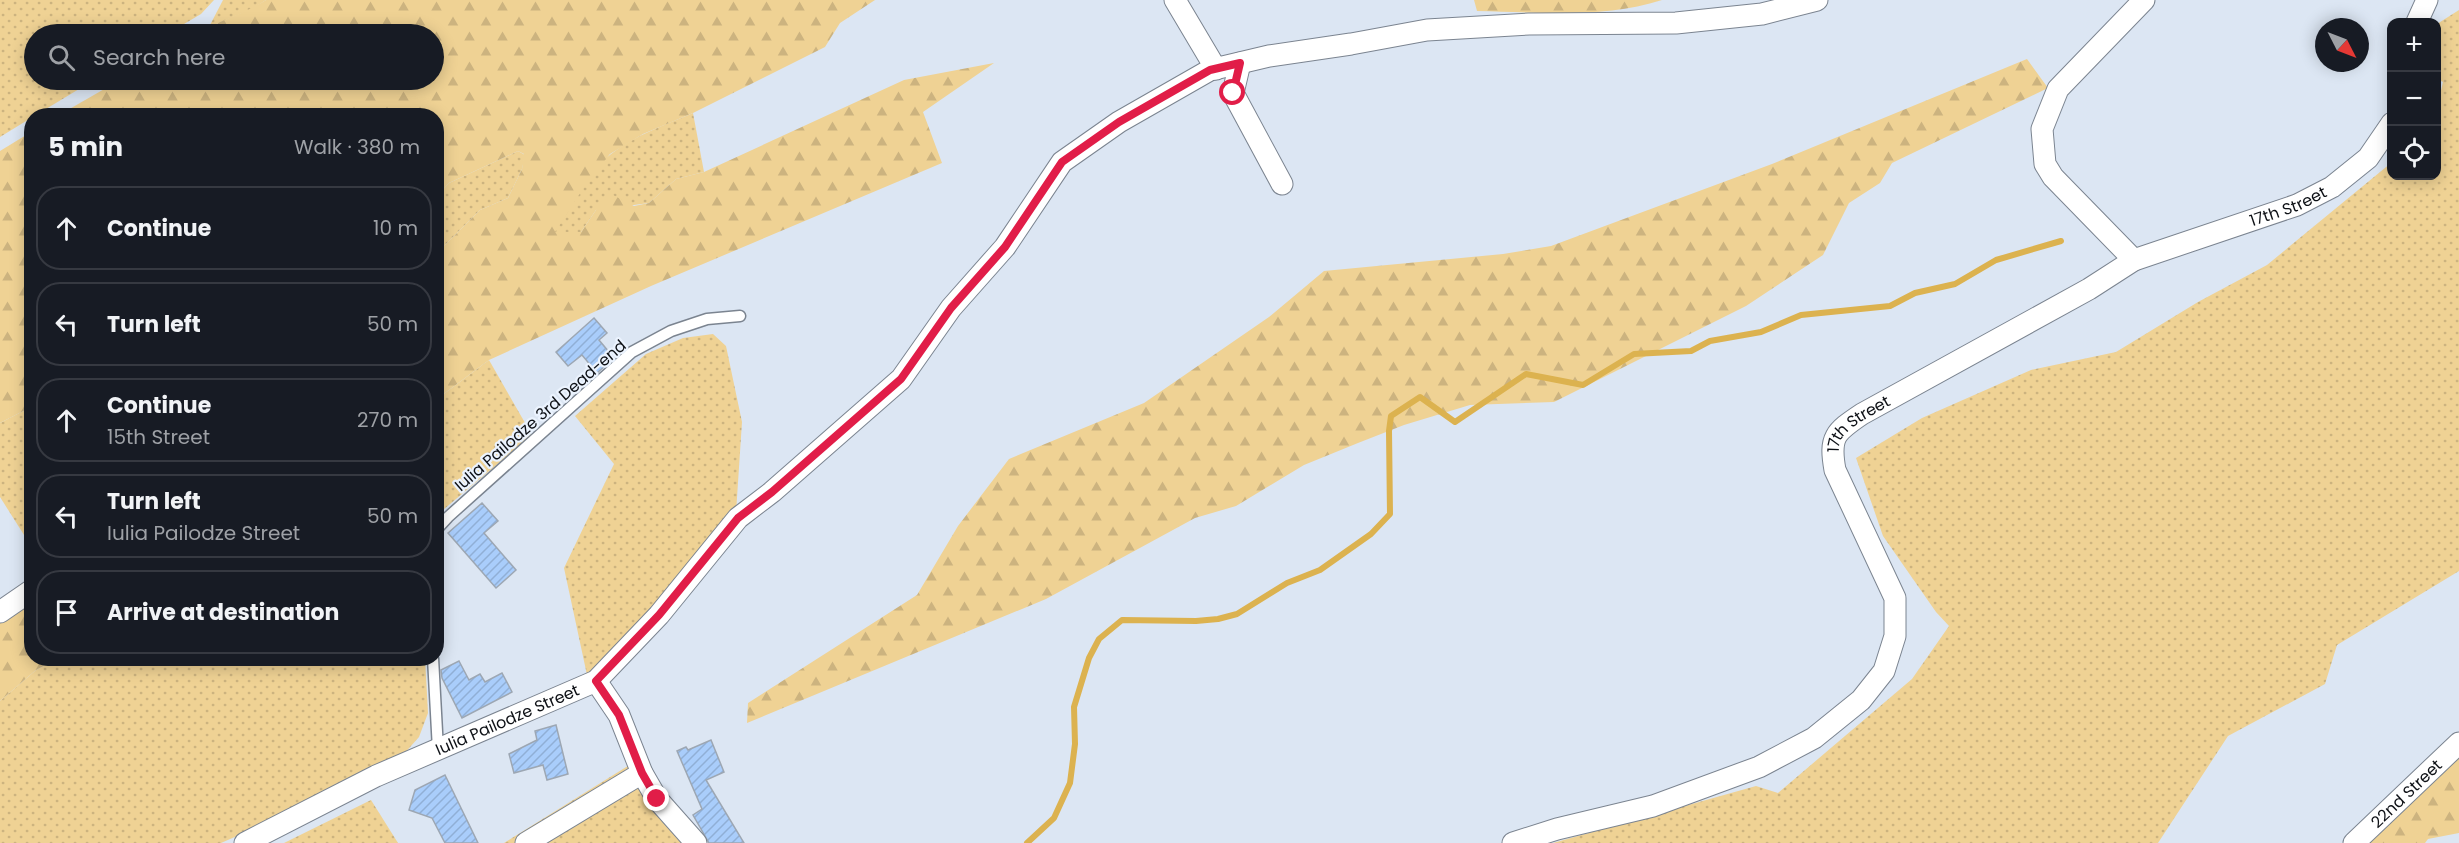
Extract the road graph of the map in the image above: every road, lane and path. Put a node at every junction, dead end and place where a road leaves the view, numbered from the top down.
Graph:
1 (1175, 0) edge
2 (1817, 0) edge
3 (2144, 0) edge
4 (2427, 0) edge
5 (2419, 18) edge
6 (1240, 63) junction
7 (1216, 69) junction
8 (2389, 126) edge
9 (1282, 183) dead end
10 (2134, 260) junction
11 (740, 316) dead end
12 (444, 521) edge
13 (24, 596) edge
14 (0, 612) edge
15 (433, 666) edge
16 (596, 681) junction
17 (2459, 743) edge
18 (438, 750) junction
19 (642, 773) junction
20 (245, 843) edge
21 (526, 843) edge
22 (696, 843) edge
23 (1513, 843) edge
24 (2354, 843) edge

1 - 7 street
2 - 6 street
3 - 10 street
4 - 5 street
6 - 7 street
6 - 9 street
7 - 16 street
8 - 10 street, 17th Street
10 - 23 street, 17th Street
11 - 12 lane, Iulia Pailodze 3rd Dead-end
13 - 14 street
15 - 18 lane
16 - 18 street, Iulia Pailodze Street
16 - 19 street, Iulia Pailodze Street
17 - 24 street, 22nd Street
18 - 20 street, Iulia Pailodze Street
19 - 21 street
19 - 22 street, Iulia Pailodze Street

